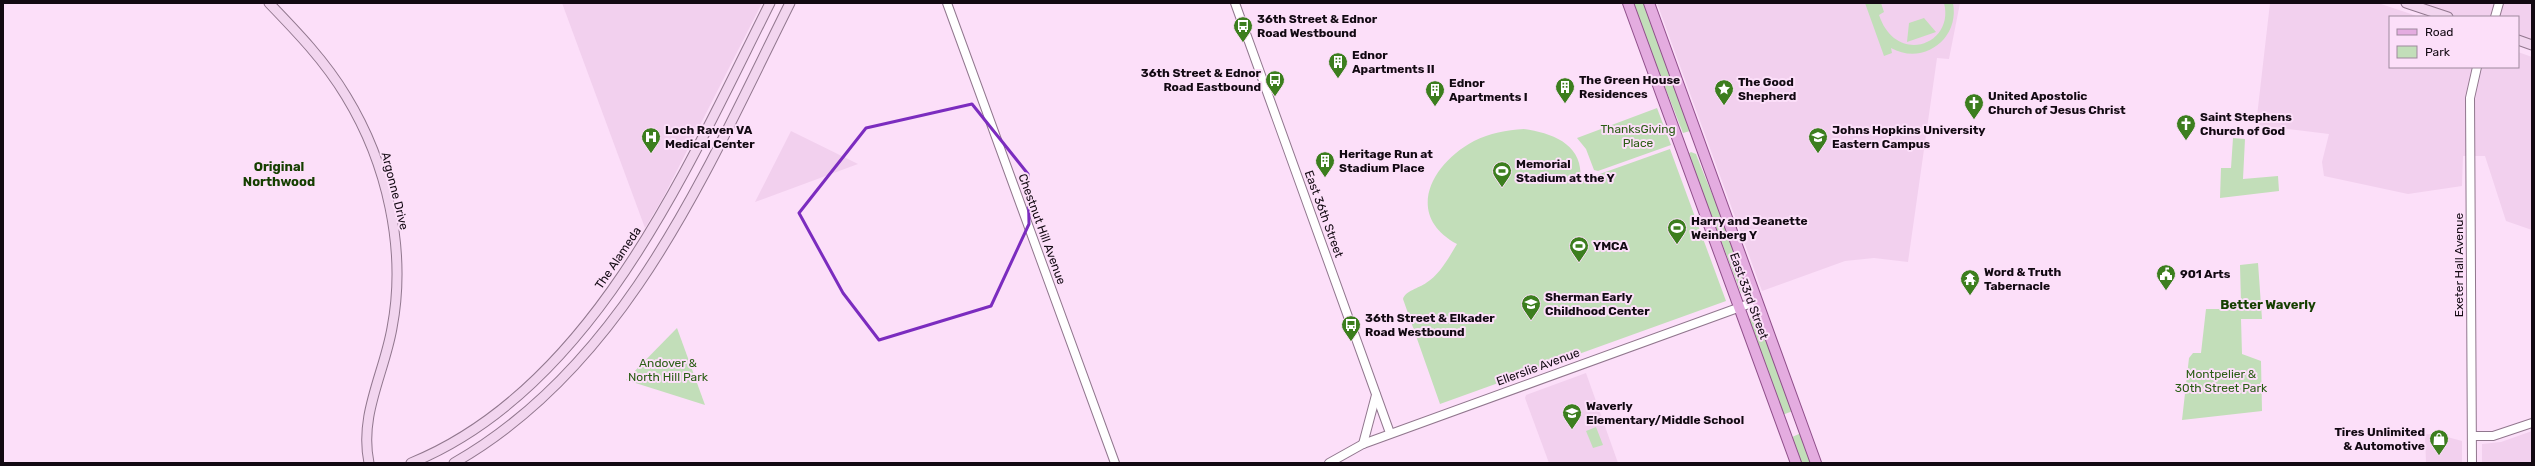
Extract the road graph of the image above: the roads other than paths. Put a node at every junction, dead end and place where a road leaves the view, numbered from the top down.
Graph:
1 (269, 3) edge
2 (770, 3) edge
3 (790, 3) edge
4 (947, 3) edge
5 (1235, 3) edge
6 (1628, 3) edge
7 (1649, 3) edge
8 (2406, 3) edge
9 (2499, 3) edge
10 (2445, 16) edge
11 (2495, 16) edge
12 (2519, 40) edge
13 (2532, 45) edge
14 (2477, 68) edge
15 (1757, 301) junction
16 (1739, 307) junction
17 (1376, 394) junction
18 (2532, 423) edge
19 (1390, 433) junction
20 (2472, 436) junction
21 (1363, 444) junction
22 (369, 463) edge
23 (411, 463) edge
24 (454, 463) edge
25 (1115, 463) edge
26 (1329, 463) edge
27 (1796, 463) edge
28 (1816, 463) edge
29 (2472, 463) edge

1 - 22 main road, Argonne Drive
2 - 23 main road, The Alameda
3 - 24 main road
4 - 25 street, Chestnut Hill Avenue
5 - 17 street, East 36th Street
6 - 16 main road, East 33rd Street
7 - 15 main road, East 33rd Street
8 - 10 main road
9 - 11 street
12 - 13 main road
14 - 20 street, Exeter Hall Avenue
15 - 16 street, Ellerslie Avenue
15 - 28 main road, East 33rd Street
16 - 19 street, Ellerslie Avenue
16 - 27 main road, East 33rd Street
17 - 19 street, East 36th Street
17 - 21 street
18 - 20 street
19 - 21 street, Ellerslie Avenue
20 - 29 street, Exeter Hall Avenue
21 - 26 street, Ellerslie Avenue

